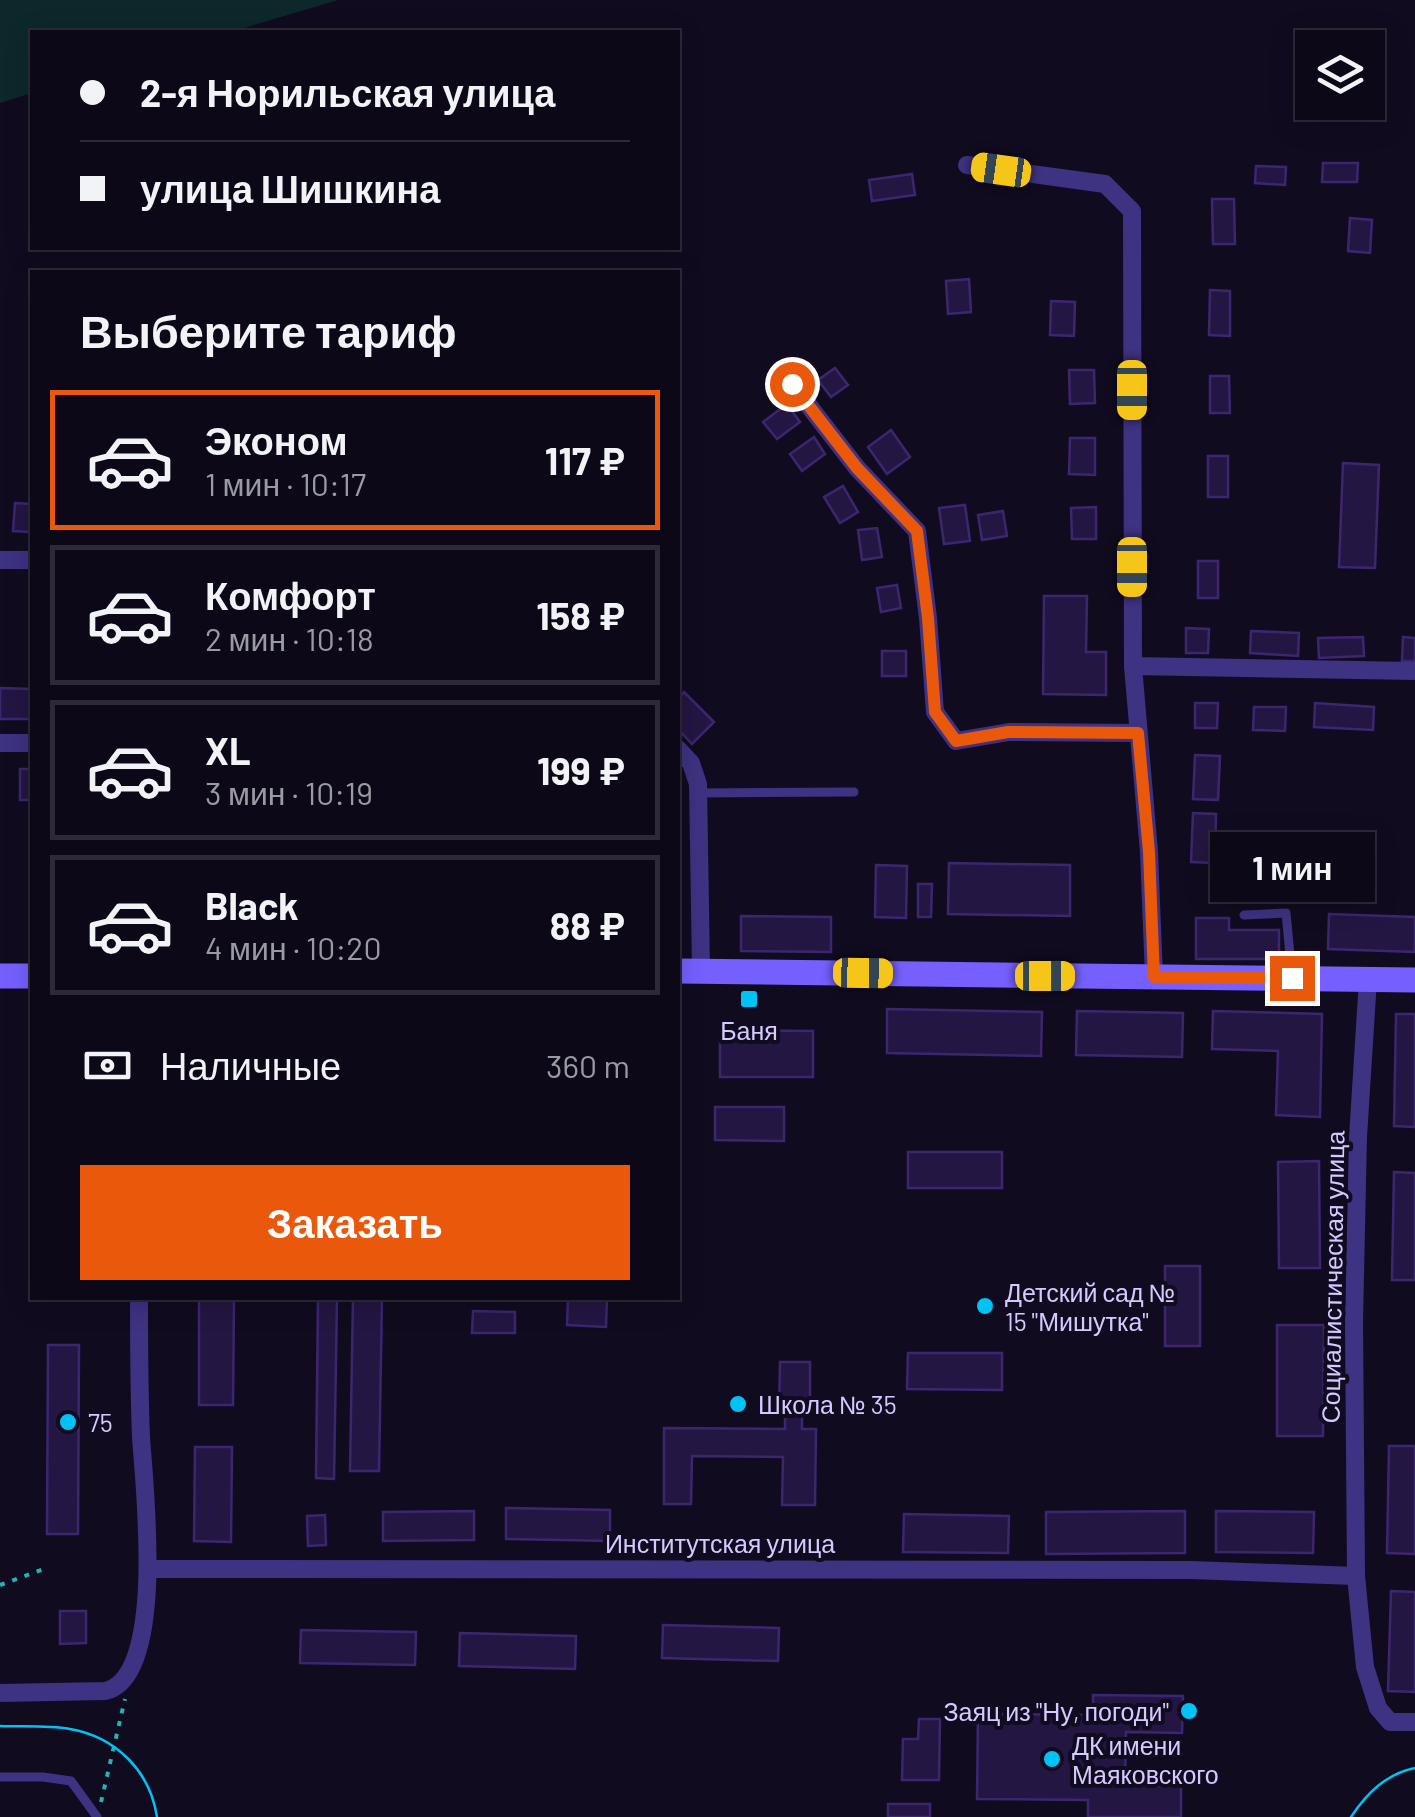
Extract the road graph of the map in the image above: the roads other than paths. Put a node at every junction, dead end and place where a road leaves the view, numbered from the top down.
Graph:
1 (966, 165) dead end
2 (792, 384) dead end
3 (0, 560) edge
4 (30, 560) edge
5 (1133, 666) junction
6 (1415, 671) edge
7 (1138, 733) junction
8 (0, 743) edge
9 (30, 743) edge
10 (680, 751) edge
11 (698, 792) junction
12 (854, 792) dead end
13 (1244, 915) dead end
14 (689, 971) edge
15 (0, 976) edge
16 (30, 976) edge
17 (1154, 977) junction
18 (1292, 978) junction
19 (1368, 979) junction
20 (1415, 980) edge
21 (139, 1300) edge
22 (149, 1569) junction
23 (1356, 1576) junction
24 (0, 1693) edge
25 (1415, 1722) edge
26 (0, 1777) edge
27 (98, 1816) edge

1 - 5 street
2 - 7 street
3 - 4 street
5 - 6 street
5 - 7 street
7 - 17 street
8 - 9 street
10 - 11 street
11 - 12 lane
11 - 14 street
13 - 18 lane
14 - 17 main road
15 - 16 main road
17 - 18 main road
18 - 19 main road
19 - 20 main road
19 - 23 street, Социалистическая улица
21 - 22 street
22 - 23 street, Институтская улица
22 - 24 street
23 - 25 street
26 - 27 lane

